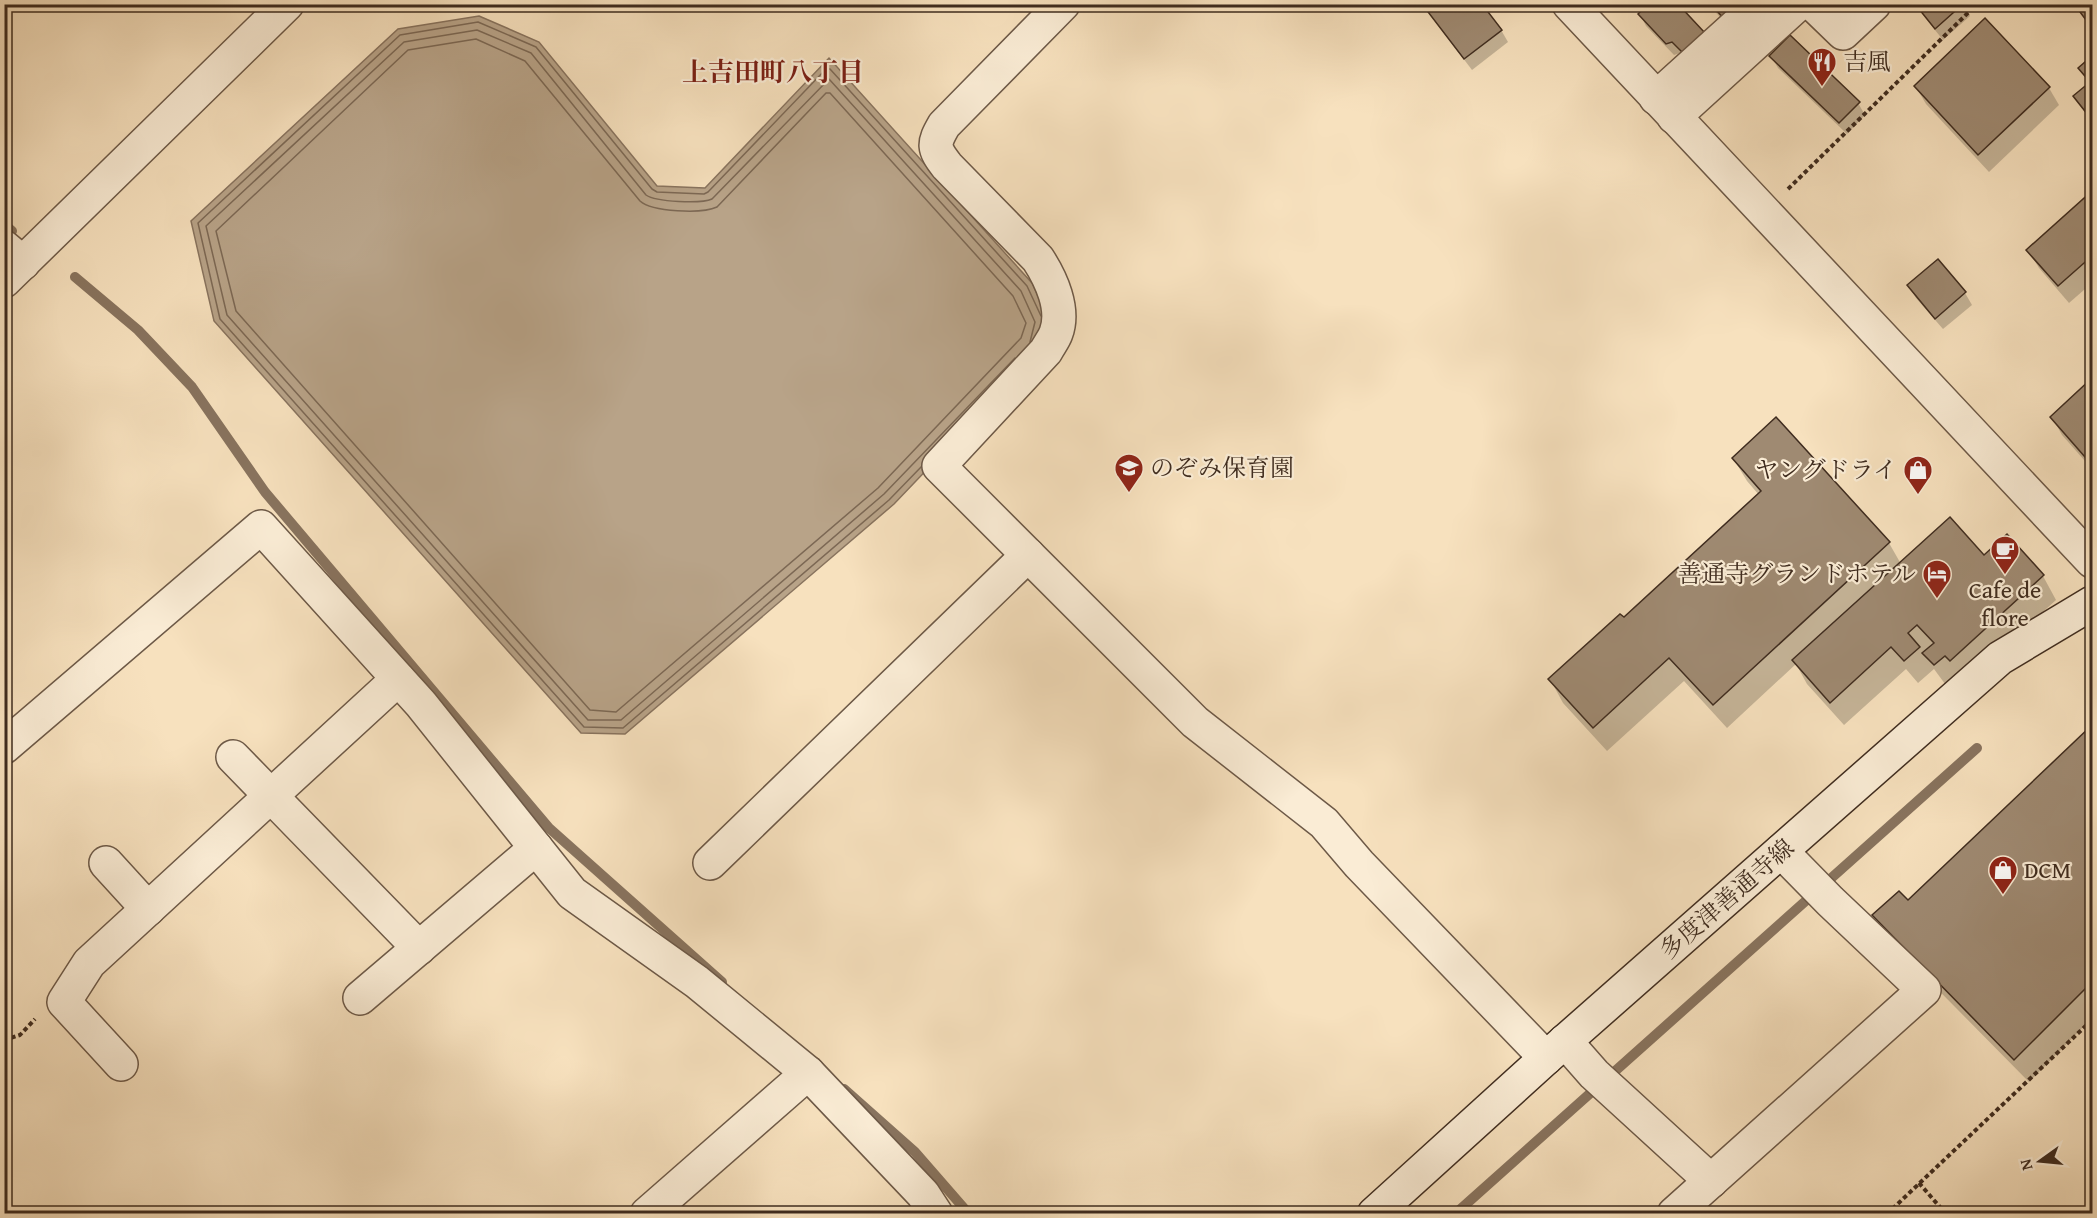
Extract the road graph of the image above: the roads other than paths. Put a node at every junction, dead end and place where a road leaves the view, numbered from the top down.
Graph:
1 (287, 4) edge
2 (1063, 4) edge
3 (1569, 4) edge
4 (1760, 4) edge
5 (1798, 4) edge
6 (1813, 4) edge
7 (1874, 4) edge
8 (1665, 108) junction
9 (10, 264) edge
10 (1028, 555) junction
11 (2092, 561) edge
12 (2092, 603) edge
13 (398, 679) junction
14 (4, 747) edge
15 (233, 757) dead end
16 (271, 795) junction
17 (536, 848) junction
18 (1781, 851) junction
19 (710, 862) dead end
20 (106, 864) dead end
21 (148, 909) junction
22 (419, 948) junction
23 (360, 998) dead end
24 (1555, 1050) junction
25 (121, 1064) dead end
26 (808, 1073) junction
27 (1711, 1181) junction
28 (647, 1214) edge
29 (936, 1214) edge
30 (1374, 1214) edge
31 (1674, 1214) edge

1 - 9 street
2 - 10 street
3 - 8 street
4 - 8 street
5 - 8 street
6 - 7 street
8 - 11 street
10 - 19 street
10 - 24 street
12 - 18 street, 多度津善通寺線
13 - 14 street
13 - 16 street
13 - 17 street
15 - 16 street
16 - 21 street
16 - 22 street
17 - 22 street
17 - 26 street
18 - 24 street, 多度津善通寺線
18 - 27 street
20 - 21 street
21 - 25 street
22 - 23 street
24 - 27 street
24 - 30 street, 多度津善通寺線
26 - 28 street
26 - 29 street
27 - 31 street

